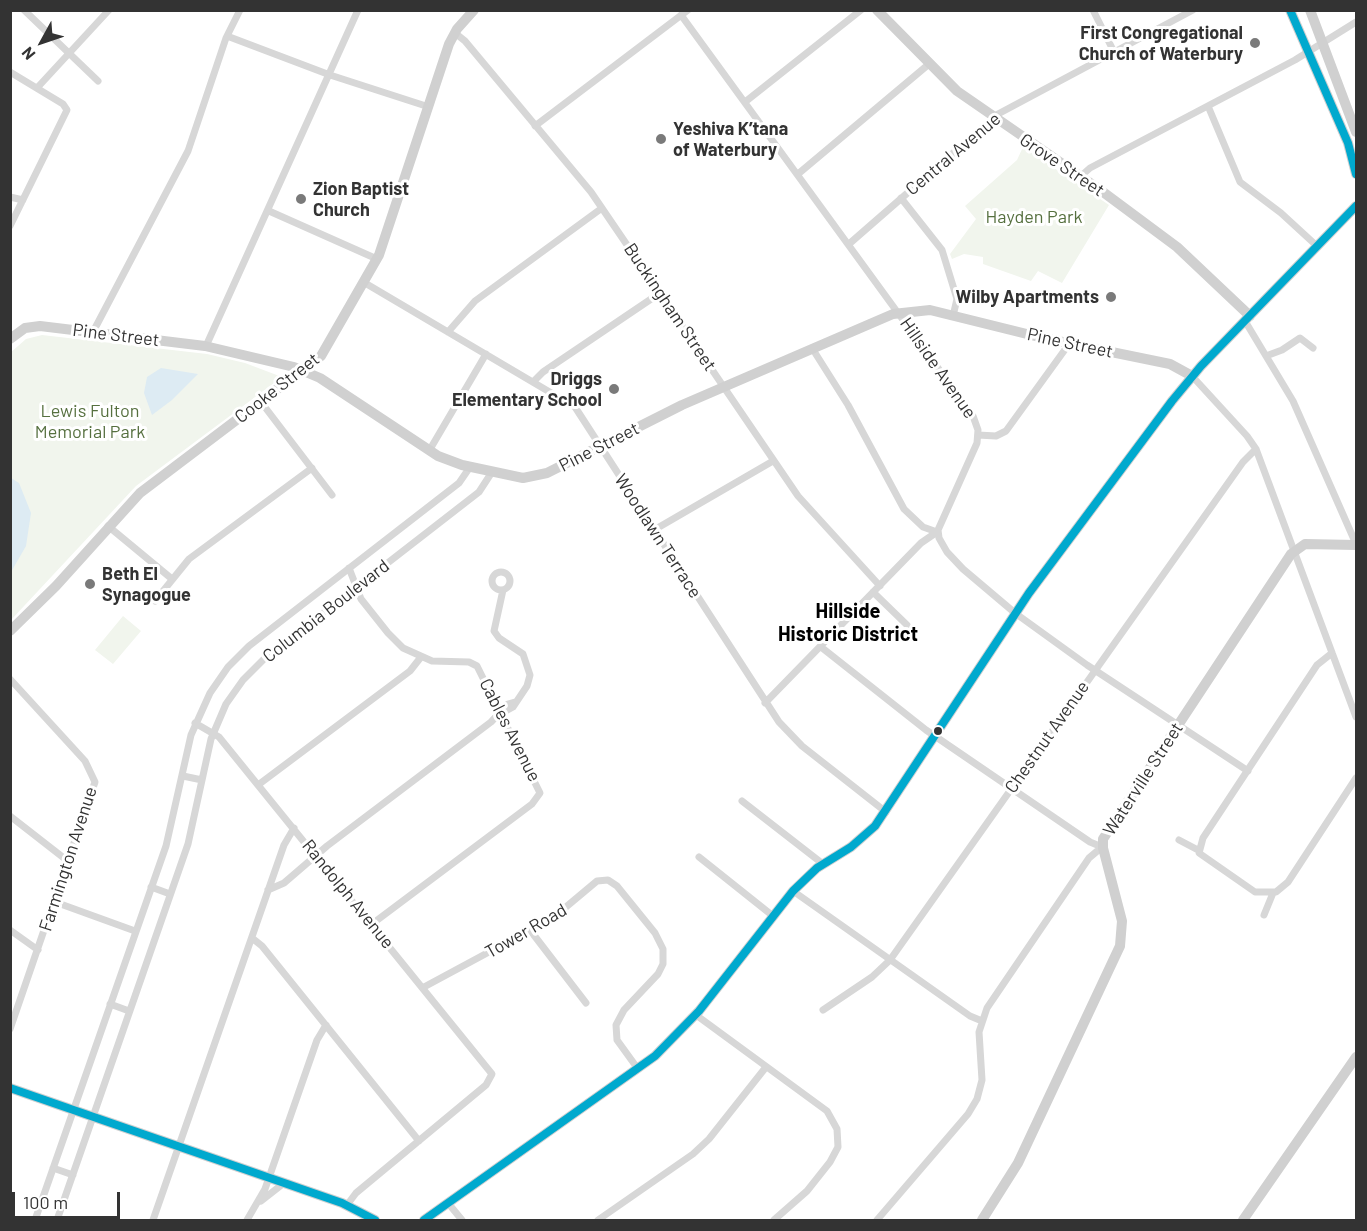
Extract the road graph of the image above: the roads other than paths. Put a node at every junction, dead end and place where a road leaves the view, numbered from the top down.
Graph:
1 (24, 10) edge
2 (109, 10) edge
3 (240, 10) edge
4 (358, 10) edge
5 (474, 10) edge
6 (861, 10) edge
7 (877, 10) edge
8 (1092, 10) edge
9 (1193, 10) edge
10 (1290, 10) edge
11 (1310, 10) edge
12 (684, 13) edge
13 (1356, 22) edge
14 (454, 33) junction
15 (227, 36) junction
16 (1322, 43) junction
17 (69, 52) junction
18 (1114, 52) junction
19 (1308, 52) junction
20 (929, 64) junction
21 (10, 72) edge
22 (330, 75) junction
23 (98, 81) dead end
24 (37, 88) junction
25 (745, 102) junction
26 (1208, 106) junction
27 (429, 107) junction
28 (993, 118) junction
29 (535, 126) junction
30 (1356, 132) edge
31 (798, 174) junction
32 (1356, 174) edge
33 (1081, 176) junction
34 (10, 197) edge
35 (901, 198) junction
36 (23, 200) junction
37 (1356, 206) edge
38 (602, 208) junction
39 (269, 211) junction
40 (10, 226) edge
41 (849, 244) junction
42 (1318, 247) junction
43 (377, 259) junction
44 (365, 283) junction
45 (660, 293) junction
46 (900, 313) junction
47 (953, 316) junction
48 (1248, 319) junction
49 (93, 332) junction
50 (448, 332) junction
51 (10, 339) edge
52 (1069, 344) junction
53 (206, 346) junction
54 (812, 348) junction
55 (1313, 348) dead end
56 (486, 354) junction
57 (1266, 356) junction
58 (304, 370) junction
59 (1192, 376) junction
60 (533, 382) junction
61 (724, 386) junction
62 (261, 402) junction
63 (978, 435) junction
64 (601, 446) junction
65 (1256, 450) junction
66 (429, 451) junction
67 (773, 460) junction
68 (470, 467) junction
69 (312, 468) junction
70 (492, 472) junction
71 (332, 495) dead end
72 (108, 526) junction
73 (654, 530) junction
74 (938, 532) junction
75 (1356, 545) edge
76 (1294, 550) junction
77 (349, 568) junction
78 (172, 579) junction
79 (880, 586) junction
80 (356, 587) junction
81 (503, 590) dead end
82 (873, 592) junction
83 (155, 601) dead end
84 (1016, 613) junction
85 (907, 625) dead end
86 (10, 631) edge
87 (821, 647) junction
88 (1332, 653) junction
89 (421, 657) junction
90 (1095, 670) junction
91 (10, 679) edge
92 (765, 703) junction
93 (502, 713) junction
94 (1356, 717) edge
95 (195, 723) junction
96 (1178, 725) junction
97 (213, 732) junction
98 (936, 736) junction
99 (1248, 771) junction
100 (183, 776) junction
101 (1356, 778) edge
102 (202, 780) junction
103 (258, 785) junction
104 (1011, 788) junction
105 (742, 801) dead end
106 (886, 812) junction
107 (10, 816) edge
108 (294, 828) junction
109 (1179, 840) dead end
110 (1102, 847) junction
111 (1198, 850) junction
112 (316, 856) junction
113 (699, 857) dead end
114 (69, 862) junction
115 (823, 864) junction
116 (151, 886) junction
117 (268, 890) junction
118 (793, 891) junction
119 (1273, 893) junction
120 (170, 894) junction
121 (55, 902) junction
122 (1264, 915) dead end
123 (773, 916) junction
124 (372, 924) junction
125 (10, 930) edge
126 (530, 930) junction
127 (135, 931) junction
128 (252, 938) junction
129 (38, 950) junction
130 (890, 960) junction
131 (424, 987) junction
132 (586, 1003) dead end
133 (110, 1004) junction
134 (823, 1010) dead end
135 (129, 1011) junction
136 (696, 1015) junction
137 (982, 1021) junction
138 (326, 1025) junction
139 (10, 1029) edge
140 (1356, 1057) edge
141 (766, 1066) junction
142 (638, 1069) junction
143 (10, 1088) edge
144 (74, 1110) junction
145 (93, 1116) junction
146 (419, 1141) junction
147 (179, 1146) junction
148 (53, 1168) junction
149 (73, 1175) junction
150 (269, 1178) junction
151 (284, 1183) junction
152 (259, 1203) junction
153 (448, 1203) junction
154 (347, 1205) junction
155 (35, 1221) edge
156 (57, 1221) edge
157 (153, 1221) edge
158 (247, 1221) edge
159 (375, 1221) edge
160 (424, 1221) edge
161 (462, 1221) edge
162 (598, 1221) edge
163 (774, 1221) edge
164 (877, 1221) edge
165 (982, 1221) edge
166 (1243, 1221) edge

1 - 17 street
2 - 17 street
3 - 15 street
4 - 22 street
5 - 14 street, Cooke Street
6 - 25 street
7 - 20 street, Grove Street
8 - 18 street
9 - 18 street, Central Avenue
10 - 19 street
11 - 16 street
12 - 25 street, Hillside Avenue
12 - 29 street
13 - 16 street
14 - 27 street, Cooke Street
14 - 29 street, Buckingham Street
15 - 22 street
15 - 49 street
16 - 19 street
16 - 30 street
17 - 23 street
17 - 24 street
18 - 28 street, Central Avenue
19 - 26 street
19 - 32 street
20 - 28 street, Grove Street
20 - 31 street
21 - 24 street
22 - 27 street
22 - 39 street
24 - 36 street
25 - 31 street, Hillside Avenue
26 - 33 street
26 - 42 street
27 - 43 street, Cooke Street
28 - 33 street, Grove Street
28 - 35 street, Central Avenue
29 - 38 street, Buckingham Street
31 - 41 street, Hillside Avenue
33 - 48 street, Grove Street
34 - 36 street
35 - 41 street, Central Avenue
35 - 47 street
36 - 40 street
37 - 42 street
38 - 45 street, Buckingham Street
38 - 50 street
39 - 43 street
39 - 53 street
41 - 46 street, Hillside Avenue
42 - 48 street
43 - 44 street, Cooke Street
44 - 50 street, Woodlawn Terrace
44 - 58 street, Cooke Street
45 - 60 street
45 - 61 street, Buckingham Street
46 - 47 street, Pine Street
46 - 54 street, Pine Street
46 - 63 street, Hillside Avenue
47 - 52 street, Pine Street
48 - 57 street
48 - 59 street
49 - 51 street, Pine Street
49 - 53 street, Pine Street
50 - 56 street, Woodlawn Terrace
52 - 59 street, Pine Street
52 - 63 street
53 - 58 street, Pine Street
54 - 61 street, Pine Street
54 - 74 street
55 - 57 street
56 - 60 street, Woodlawn Terrace
56 - 66 street
57 - 75 street
58 - 62 street, Cooke Street
58 - 66 street, Pine Street
59 - 65 street
59 - 84 street
60 - 64 street, Woodlawn Terrace
61 - 64 street, Pine Street
61 - 67 street, Buckingham Street
62 - 69 street
62 - 72 street, Cooke Street
63 - 74 street, Hillside Avenue
64 - 70 street, Pine Street
64 - 73 street, Woodlawn Terrace
65 - 76 street
65 - 90 street, Chestnut Avenue
66 - 68 street, Pine Street
67 - 73 street
67 - 79 street, Buckingham Street
68 - 70 street, Pine Street
68 - 77 street, Columbia Boulevard
69 - 71 street
69 - 78 street
70 - 80 street, Columbia Boulevard
72 - 78 street
72 - 86 street, Cooke Street
73 - 92 street, Woodlawn Terrace
74 - 79 street
74 - 84 street
75 - 76 street
76 - 88 street
76 - 96 street, Waterville Street
77 - 80 street, Cables Avenue
77 - 95 street, Columbia Boulevard
78 - 83 street
79 - 82 street
80 - 89 street, Cables Avenue
80 - 97 street, Columbia Boulevard
81 - 93 street
82 - 85 street
82 - 87 street
84 - 90 street
84 - 98 street
87 - 92 street
87 - 98 street
88 - 94 street
88 - 99 street
89 - 93 street, Cables Avenue
89 - 103 street
90 - 96 street
90 - 104 street, Chestnut Avenue
91 - 114 street, Farmington Avenue
92 - 106 street, Woodlawn Terrace
93 - 112 street
93 - 124 street, Cables Avenue
95 - 97 street, Randolph Avenue
95 - 100 street, Columbia Boulevard
96 - 99 street
96 - 110 street, Waterville Street
97 - 102 street, Columbia Boulevard
97 - 103 street, Randolph Avenue
98 - 104 street
98 - 106 street
99 - 111 street
100 - 102 street
100 - 116 street, Columbia Boulevard
101 - 119 street
102 - 120 street, Columbia Boulevard
103 - 108 street, Randolph Avenue
104 - 110 street
104 - 130 street, Chestnut Avenue
105 - 115 street
106 - 115 street
107 - 114 street
108 - 112 street, Randolph Avenue
108 - 117 street
109 - 111 street
110 - 137 street
110 - 165 street, Waterville Street
111 - 119 street
112 - 117 street
112 - 124 street, Randolph Avenue
113 - 123 street
114 - 121 street, Farmington Avenue
115 - 118 street
116 - 120 street
116 - 127 street, Columbia Boulevard
117 - 128 street
118 - 123 street
118 - 130 street
119 - 122 street
120 - 135 street, Columbia Boulevard
121 - 127 street
121 - 129 street, Farmington Avenue
123 - 136 street
124 - 131 street, Randolph Avenue
125 - 129 street
126 - 131 street, Tower Road
126 - 132 street
126 - 142 street, Tower Road
127 - 133 street, Columbia Boulevard
128 - 138 street
128 - 147 street
129 - 139 street, Farmington Avenue
130 - 134 street, Chestnut Avenue
130 - 137 street
131 - 146 street, Randolph Avenue
133 - 135 street
133 - 144 street, Columbia Boulevard
135 - 145 street, Columbia Boulevard
136 - 141 street
136 - 142 street
137 - 164 street
138 - 146 street
138 - 150 street
140 - 166 street
141 - 162 street
141 - 163 street
142 - 153 street
143 - 144 street
144 - 145 street
144 - 148 street, Columbia Boulevard
145 - 147 street
145 - 149 street, Columbia Boulevard
146 - 154 street
147 - 150 street
147 - 157 street
148 - 149 street
148 - 155 street, Columbia Boulevard
149 - 156 street, Columbia Boulevard
150 - 151 street
150 - 152 street
151 - 152 street
151 - 154 street
152 - 158 street
153 - 160 street
153 - 161 street
154 - 159 street

